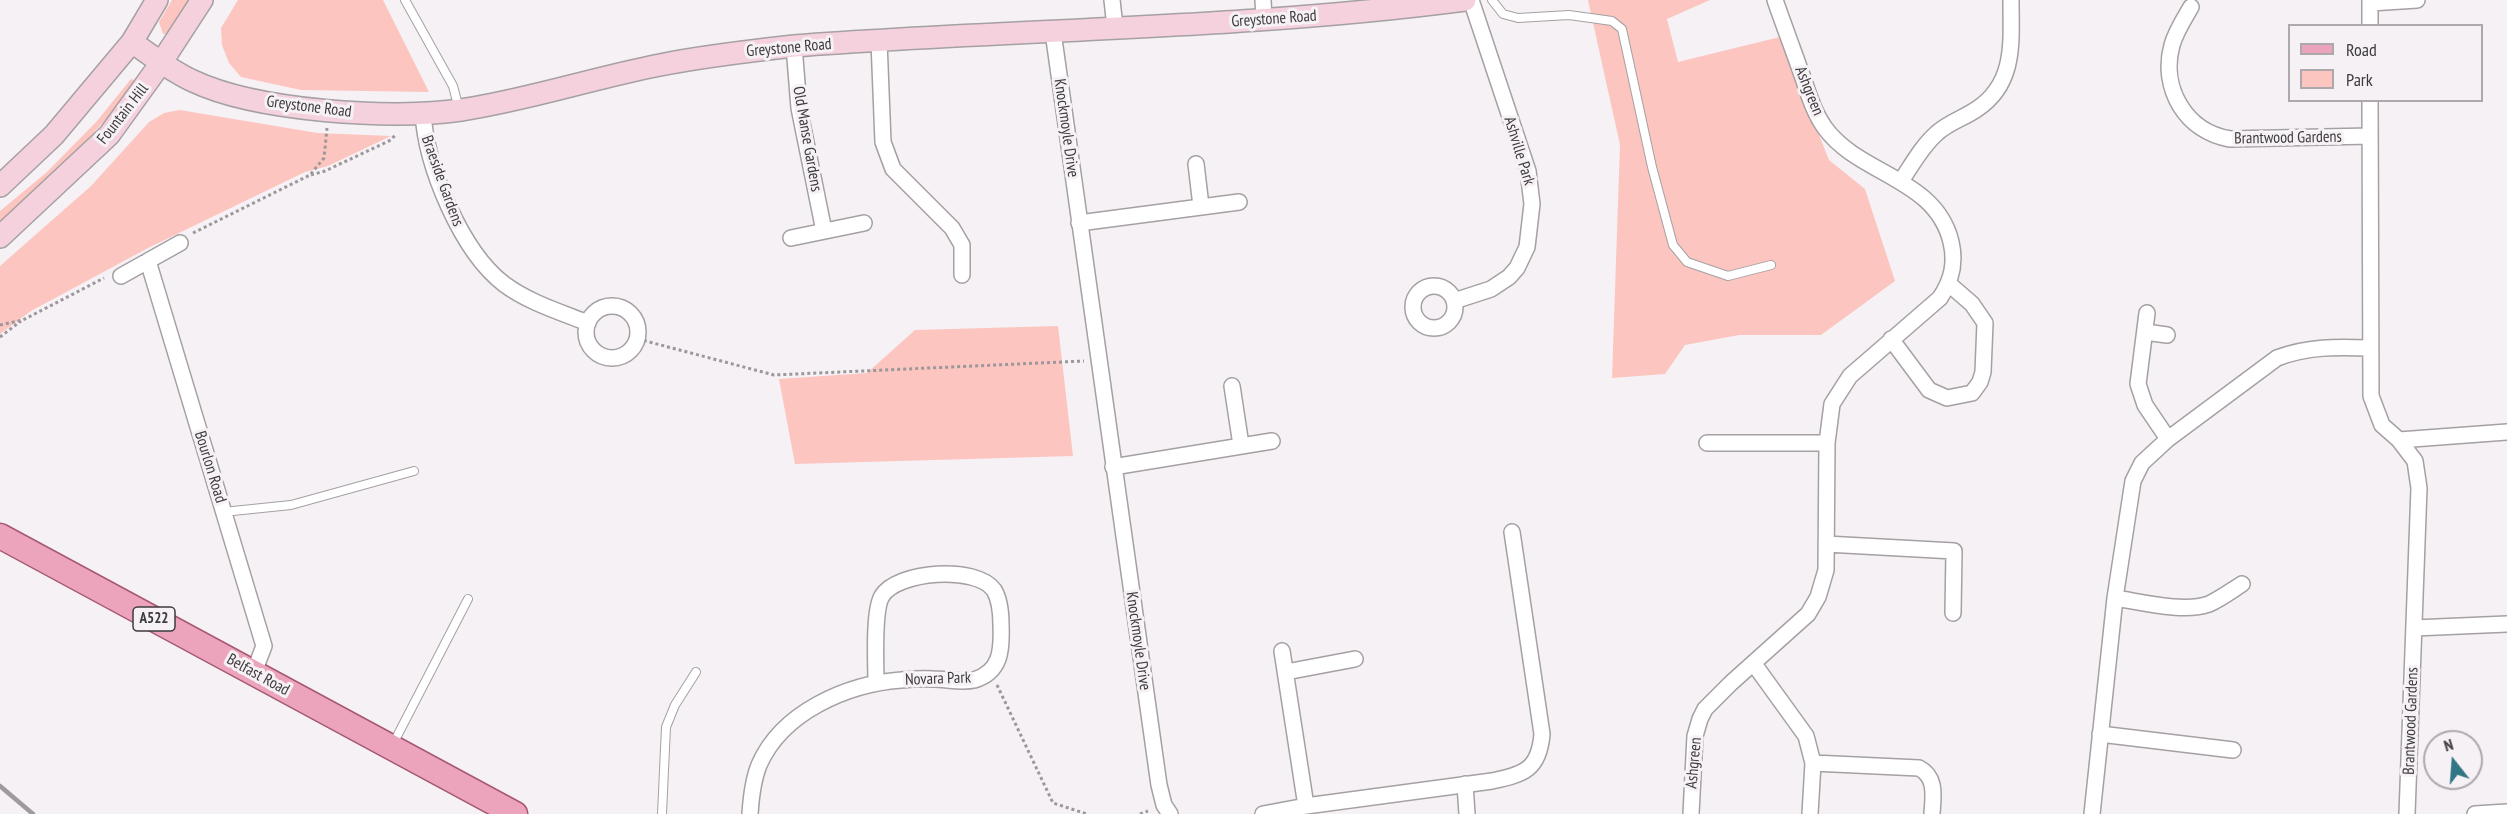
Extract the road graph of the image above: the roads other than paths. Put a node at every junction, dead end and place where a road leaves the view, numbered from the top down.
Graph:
1 (157, 0) edge
2 (202, 0) edge
3 (405, 0) edge
4 (1112, 0) edge
5 (1465, 0) edge
6 (1472, 0) edge
7 (1492, 0) edge
8 (1775, 0) edge
9 (2011, 0) edge
10 (2416, 0) edge
11 (2370, 2) edge
12 (2191, 7) dead end
13 (1263, 10) edge
14 (2370, 24) edge
15 (1115, 27) junction
16 (1053, 32) junction
17 (879, 41) junction
18 (132, 42) junction
19 (794, 46) junction
20 (161, 63) junction
21 (2370, 102) edge
22 (459, 110) junction
23 (419, 113) junction
24 (2370, 136) junction
25 (1196, 164) dead end
26 (1901, 181) junction
27 (0, 186) edge
28 (1239, 202) dead end
29 (1201, 206) junction
30 (864, 223) dead end
31 (1079, 223) junction
32 (824, 231) junction
33 (0, 237) edge
34 (791, 238) dead end
35 (180, 243) road end
36 (148, 261) junction
37 (1771, 265) dead end
38 (962, 275) dead end
39 (121, 276) road end
40 (1949, 284) junction
41 (1454, 301) dead end
42 (2146, 313) dead end
43 (588, 322) junction
44 (2145, 332) junction
45 (2167, 335) dead end
46 (1891, 339) junction
47 (2369, 348) junction
48 (1232, 386) dead end
49 (2507, 432) edge
50 (2168, 439) junction
51 (2399, 440) junction
52 (1272, 441) dead end
53 (1707, 443) dead end
54 (1827, 443) junction
55 (1242, 445) junction
56 (1113, 467) junction
57 (414, 471) dead end
58 (223, 512) junction
59 (1512, 532) dead end
60 (0, 536) edge
61 (1826, 544) junction
62 (2242, 584) dead end
63 (2115, 598) junction
64 (468, 599) dead end
65 (1953, 613) dead end
66 (2507, 624) edge
67 (2414, 628) junction
68 (1282, 651) dead end
69 (1355, 659) dead end
70 (1754, 664) junction
71 (254, 672) junction
72 (696, 672) dead end
73 (1286, 672) junction
74 (876, 682) junction
75 (2100, 734) junction
76 (392, 748) junction
77 (2234, 750) dead end
78 (1813, 763) junction
79 (1465, 784) junction
80 (1306, 806) junction
81 (2507, 812) edge
82 (515, 814) edge
83 (662, 814) edge
84 (750, 814) edge
85 (1170, 814) edge
86 (1263, 814) edge
87 (1467, 814) edge
88 (1691, 814) edge
89 (1810, 814) edge
90 (1932, 814) edge
91 (2092, 814) edge
92 (2407, 814) edge
93 (2475, 814) edge

1 - 18 main road
2 - 20 main road, Fountain Hill
3 - 22 lane
4 - 15 street
5 - 13 main road, Greystone Road
6 - 41 street, Ashville Park
7 - 37 lane
8 - 26 street, Ashgreen
9 - 26 street
10 - 11 street
11 - 14 street
12 - 24 street, Brantwood Gardens
13 - 15 main road, Greystone Road
15 - 16 main road, Greystone Road
16 - 17 main road, Greystone Road
16 - 31 street, Knockmoyle Drive
17 - 19 main road, Greystone Road
17 - 38 street
18 - 20 main road, Greystone Road
18 - 27 main road
19 - 22 main road, Greystone Road
19 - 32 street, Old Manse Gardens
20 - 23 main road, Greystone Road
20 - 33 main road, Fountain Hill
21 - 24 street, Brantwood Gardens
22 - 23 main road, Greystone Road
23 - 43 street, Braeside Gardens
24 - 47 street, Brantwood Gardens
25 - 29 street
26 - 40 street, Ashgreen
28 - 29 street
29 - 31 street
30 - 32 street
31 - 56 street, Knockmoyle Drive
32 - 34 street
35 - 36 street
36 - 39 street
36 - 58 street, Bourlon Road
40 - 46 street, Ashgreen
40 - 46 street
42 - 44 street
43 - 43 street
44 - 45 street
44 - 50 street
46 - 54 street, Ashgreen
47 - 50 street
47 - 51 street, Brantwood Gardens
48 - 55 street
49 - 51 street
50 - 63 street
51 - 67 street, Brantwood Gardens
52 - 55 street
53 - 54 street
54 - 61 street, Ashgreen
55 - 56 street
56 - 85 street, Knockmoyle Drive
57 - 58 lane
58 - 71 street, Bourlon Road
59 - 79 street
60 - 71 main road, Belfast Road / A522
61 - 65 street
61 - 70 street, Ashgreen
62 - 63 street
63 - 75 street
64 - 76 lane
66 - 67 street
67 - 92 street, Brantwood Gardens
68 - 73 street
69 - 73 street
70 - 78 street
70 - 88 street, Ashgreen
71 - 76 main road, Belfast Road / A522
72 - 83 lane
73 - 80 street
74 - 74 street, Novara Park
74 - 84 street, Novara Park
75 - 77 street
75 - 91 street
76 - 82 main road, Belfast Road / A522
78 - 89 street
78 - 90 street
79 - 80 street
79 - 87 street
80 - 86 street
81 - 93 street

